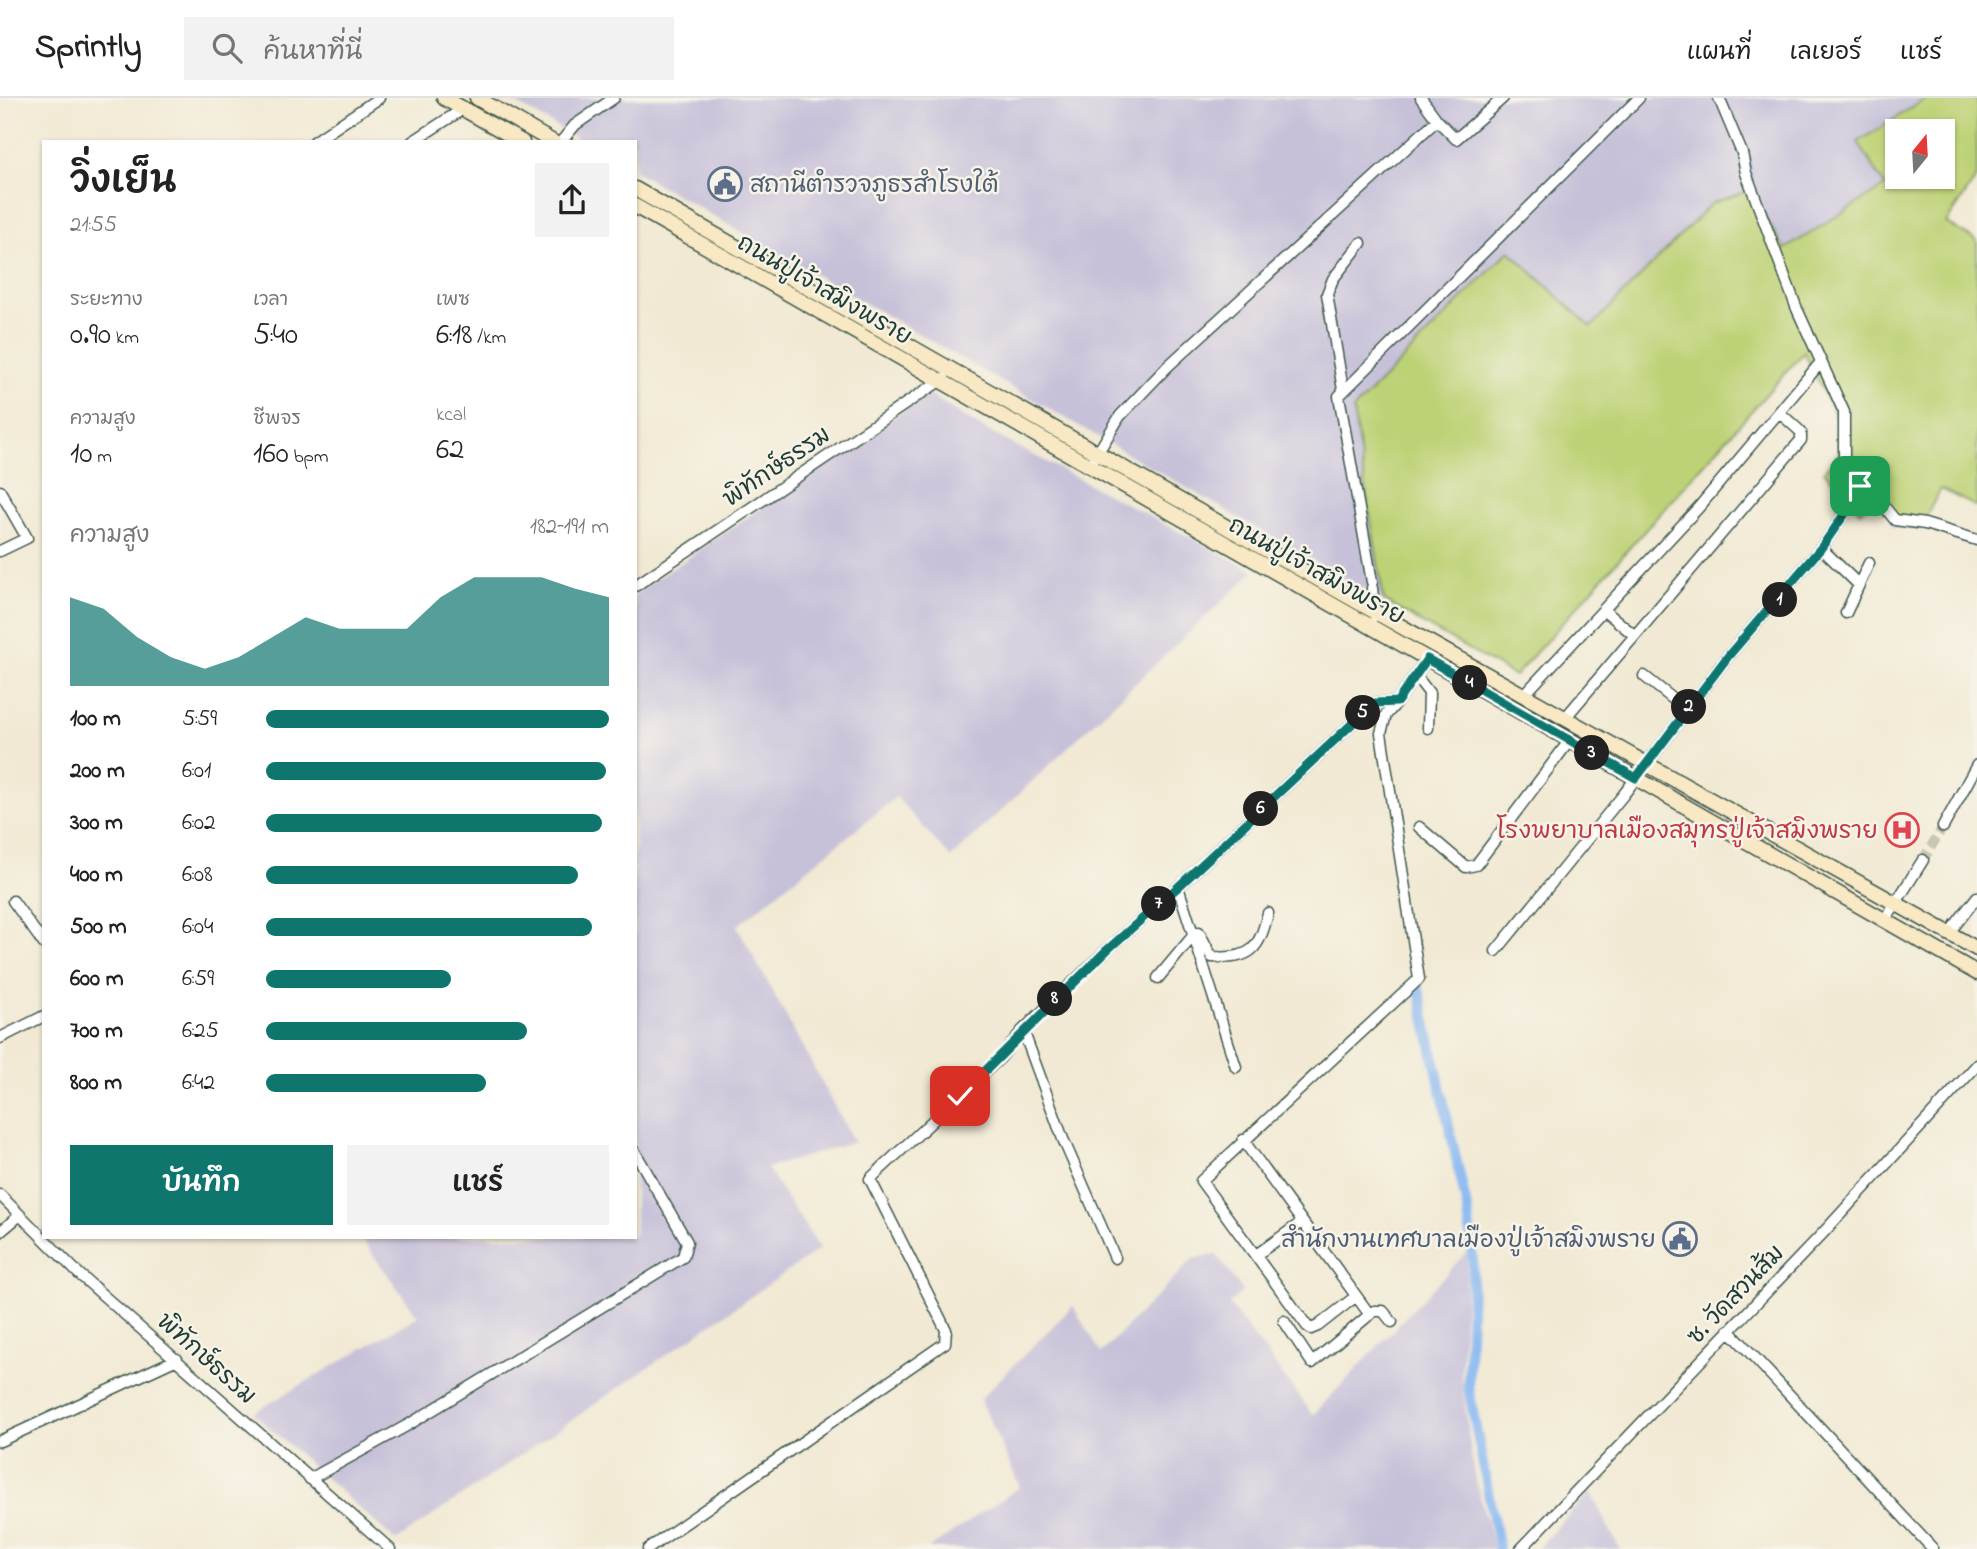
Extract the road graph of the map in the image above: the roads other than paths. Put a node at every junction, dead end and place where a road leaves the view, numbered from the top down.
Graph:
1 (379, 98) edge
2 (444, 98) edge
3 (477, 98) edge
4 (614, 98) edge
5 (1421, 98) edge
6 (1503, 98) edge
7 (1639, 98) edge
8 (1719, 98) edge
9 (463, 108) junction
10 (1437, 120) junction
11 (317, 140) edge
12 (415, 140) edge
13 (519, 140) edge
14 (550, 140) edge
15 (563, 140) edge
16 (637, 190) edge
17 (637, 207) edge
18 (691, 230) junction
19 (1361, 243) dead end
20 (1818, 365) junction
21 (955, 371) junction
22 (940, 381) junction
23 (1343, 390) junction
24 (1779, 412) junction
25 (1097, 453) junction
26 (1089, 467) junction
27 (1859, 488) junction
28 (0, 491) edge
29 (1977, 540) edge
30 (1821, 548) junction
31 (0, 551) edge
32 (1869, 563) dead end
33 (637, 585) edge
34 (1859, 585) junction
35 (1604, 610) junction
36 (1846, 612) dead end
37 (1373, 619) junction
38 (1633, 635) junction
39 (1427, 659) junction
40 (1416, 676) junction
41 (1644, 676) dead end
42 (1524, 695) junction
43 (1397, 702) junction
44 (1687, 710) junction
45 (1565, 718) junction
46 (1428, 728) dead end
47 (1570, 740) junction
48 (1646, 763) junction
49 (1977, 765) edge
50 (1636, 778) junction
51 (1419, 827) dead end
52 (1943, 827) tunnel mouth
53 (1923, 860) tunnel mouth
54 (1178, 887) junction
55 (1977, 897) edge
56 (13, 901) dead end
57 (1895, 903) junction
58 (1268, 913) dead end
59 (1186, 915) junction
60 (1885, 920) junction
61 (1949, 933) junction
62 (1193, 936) junction
63 (42, 941) edge
64 (1977, 949) edge
65 (1496, 951) dead end
66 (1977, 973) edge
67 (1158, 978) dead end
68 (42, 1017) edge
69 (1023, 1030) junction
70 (0, 1038) edge
71 (1977, 1065) edge
72 (1236, 1067) dead end
73 (1243, 1140) junction
74 (637, 1155) edge
75 (0, 1195) edge
76 (19, 1216) junction
77 (1302, 1222) junction
78 (0, 1232) edge
79 (42, 1238) edge
80 (43, 1239) edge
81 (1255, 1255) junction
82 (1115, 1258) dead end
83 (1355, 1297) junction
84 (1370, 1315) junction
85 (1284, 1321) dead end
86 (1392, 1322) dead end
87 (1729, 1330) junction
88 (177, 1359) junction
89 (0, 1441) edge
90 (310, 1479) junction
91 (390, 1549) edge
92 (648, 1549) edge
93 (1521, 1549) edge
94 (1933, 1549) edge

1 - 11 street
2 - 9 main road
3 - 14 main road
4 - 15 street
5 - 10 street
6 - 10 street
7 - 23 street
8 - 20 street
9 - 12 street
9 - 13 main road
10 - 25 street
16 - 18 main road, ถนนปู่เจ้าสมิงพราย
17 - 18 main road, ถนนปู่เจ้าสมิงพราย
18 - 21 main road, ถนนปู่เจ้าสมิงพราย
18 - 22 main road, ถนนปู่เจ้าสมิงพราย
19 - 23 street
20 - 24 street
20 - 27 street
21 - 22 street, พิทักษ์ธรรม
21 - 25 main road, ถนนปู่เจ้าสมิงพราย
22 - 26 main road, ถนนปู่เจ้าสมิงพราย
22 - 33 street, พิทักษ์ธรรม
23 - 37 street
24 - 35 street
24 - 38 street
25 - 26 street
25 - 37 main road, ถนนปู่เจ้าสมิงพราย
26 - 37 main road, ถนนปู่เจ้าสมิงพราย
27 - 29 street
27 - 30 street
28 - 31 street
30 - 34 street
30 - 44 street
32 - 34 street
34 - 36 street
35 - 38 street
35 - 42 street
37 - 39 main road, ถนนปู่เจ้าสมิงพราย
37 - 42 main road, ถนนปู่เจ้าสมิงพราย
38 - 45 street
39 - 40 street
39 - 47 main road, ถนนปู่เจ้าสมิงพราย
40 - 43 street
40 - 46 street
41 - 44 street
42 - 45 main road, ถนนปู่เจ้าสมิงพราย
43 - 54 street
43 - 73 street
44 - 48 street
45 - 48 main road, ถนนปู่เจ้าสมิงพราย
47 - 50 main road, ถนนปู่เจ้าสมิงพราย
47 - 51 street
48 - 50 street
48 - 57 main road, ถนนปู่เจ้าสมิงพราย
49 - 52 street
50 - 60 main road, ถนนปู่เจ้าสมิงพราย
50 - 65 street
53 - 57 street
54 - 59 street
54 - 69 street
55 - 61 street
56 - 63 street
57 - 60 street
57 - 61 main road, ถนนปู่เจ้าสมิงพราย
58 - 59 street
59 - 62 street
60 - 66 main road, ถนนปู่เจ้าสมิงพราย
61 - 64 main road, ถนนปู่เจ้าสมิงพราย
62 - 67 street
62 - 72 street
68 - 70 street
69 - 82 street
69 - 92 street
71 - 87 street, ซ. วัดสวนส้ม
73 - 77 street
73 - 81 street
74 - 90 street
75 - 76 street, พิทักษ์ธรรม
76 - 78 street
76 - 79 street, พิทักษ์ธรรม
77 - 81 street
77 - 83 street
80 - 88 street, พิทักษ์ธรรม
81 - 83 street
83 - 84 street
84 - 85 street
84 - 86 street
87 - 93 street, ซ. วัดสวนส้ม
87 - 94 street
88 - 89 street
88 - 90 street, พิทักษ์ธรรม
90 - 91 street, พิทักษ์ธรรม

